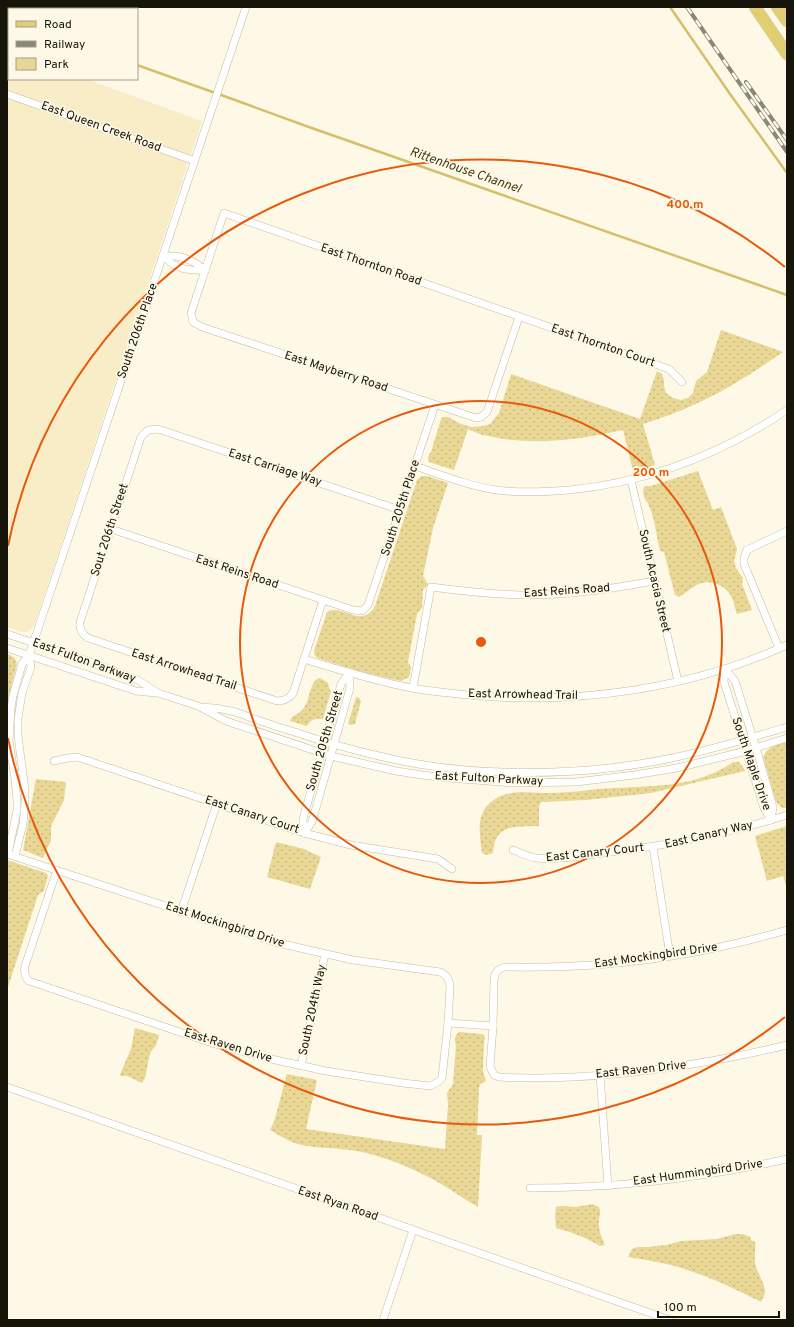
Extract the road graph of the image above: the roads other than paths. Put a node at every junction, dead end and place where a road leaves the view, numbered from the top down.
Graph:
1 (246, 7) edge
2 (755, 7) edge
3 (777, 7) edge
4 (787, 22) edge
5 (787, 54) edge
6 (7, 94) edge
7 (195, 161) junction
8 (163, 256) junction
9 (205, 270) junction
10 (519, 317) junction
11 (682, 382) dead end
12 (435, 405) junction
13 (787, 410) edge
14 (148, 430) joint
15 (415, 466) junction
16 (631, 480) junction
17 (400, 510) junction
18 (111, 529) junction
19 (787, 531) edge
20 (654, 581) junction
21 (324, 600) junction
22 (364, 609) joint
23 (82, 632) joint
24 (7, 634) edge
25 (33, 643) junction
26 (787, 645) edge
27 (7, 648) edge
28 (779, 648) junction
29 (29, 655) junction
30 (304, 659) junction
31 (725, 669) junction
32 (349, 673) junction
33 (678, 681) junction
34 (413, 688) junction
35 (158, 693) junction
36 (198, 706) junction
37 (787, 727) edge
38 (753, 737) junction
39 (787, 738) edge
40 (18, 740) junction
41 (743, 740) junction
42 (8, 741) edge
43 (325, 742) junction
44 (334, 745) junction
45 (756, 748) junction
46 (746, 751) junction
47 (322, 753) junction
48 (331, 756) junction
49 (54, 761) dead end
50 (217, 804) junction
51 (787, 815) edge
52 (771, 820) junction
53 (304, 833) junction
54 (653, 847) junction
55 (513, 850) dead end
56 (10, 855) edge
57 (452, 869) dead end
58 (57, 870) junction
59 (181, 912) junction
60 (787, 930) edge
61 (325, 954) junction
62 (670, 956) junction
63 (448, 1023) junction
64 (493, 1026) junction
65 (787, 1045) edge
66 (301, 1066) junction
67 (600, 1075) junction
68 (7, 1087) edge
69 (787, 1159) edge
70 (608, 1186) junction
71 (530, 1188) dead end
72 (413, 1230) junction
73 (383, 1320) edge
74 (670, 1320) edge

1 - 7 street, South 206th Place
2 - 5 main road
3 - 4 main road
6 - 7 street, East Queen Creek Road
7 - 8 street, South 206th Place
8 - 9 street
8 - 25 street, South 206th Place
9 - 10 street, East Thornton Road
9 - 12 street, East Mayberry Road
10 - 11 street, East Thornton Court
10 - 12 street, East Mayberry Road
12 - 15 street, South 205th Place
13 - 16 street
14 - 17 street, East Carriage Way
14 - 18 street, Sout 206th Street
15 - 16 street
15 - 17 street, South 205th Place
16 - 20 street, South Acacia Street
17 - 22 street, South 205th Place
18 - 21 street, East Reins Road
18 - 23 street, Sout 206th Street
19 - 28 street
20 - 33 street, South Acacia Street
20 - 34 street, East Reins Road
21 - 22 street, East Reins Road
21 - 30 street
23 - 30 street, East Arrowhead Trail
24 - 25 street, East Fulton Parkway
25 - 29 street, South 206th Place
25 - 35 street, East Fulton Parkway
26 - 28 street, East Arrowhead Trail
27 - 29 street, East Fulton Parkway
28 - 31 street, East Arrowhead Trail
29 - 35 street, East Fulton Parkway
29 - 40 street, South 206th Place
29 - 42 street, South 206th Place
30 - 32 street, East Arrowhead Trail
31 - 33 street, East Arrowhead Trail
31 - 38 street, South Maple Drive
31 - 41 street, South Maple Drive
32 - 34 street, East Arrowhead Trail
32 - 43 street, South 205th Street
32 - 44 street, South 205th Street
33 - 34 street, East Arrowhead Trail
35 - 36 street, East Fulton Parkway
36 - 43 street, East Fulton Parkway
36 - 47 street, East Fulton Parkway
37 - 38 street, East Fulton Parkway
38 - 41 street, East Fulton Parkway
38 - 45 street, South Maple Drive
39 - 45 street, East Fulton Parkway
40 - 42 street
40 - 56 street, South 206th Place
41 - 44 street, East Fulton Parkway
41 - 46 street, South Maple Drive
42 - 56 street, South 206th Place
43 - 44 street, East Fulton Parkway
43 - 47 street, South 205th Street
44 - 48 street, South 205th Street
45 - 46 street, East Fulton Parkway
45 - 52 street, South Maple Drive
46 - 48 street, East Fulton Parkway
46 - 52 street, South Maple Drive
47 - 48 street, East Fulton Parkway
47 - 53 street, South 205th Street
48 - 53 street, South 205th Street
49 - 50 street, East Canary Court
50 - 53 street, East Canary Court
50 - 59 street
51 - 52 street, East Canary Way
52 - 54 street, East Canary Way
53 - 57 street, East Canary Court
54 - 55 street, East Canary Court
54 - 62 street
56 - 58 street, East Mockingbird Drive
58 - 59 street, East Mockingbird Drive
58 - 66 street, East Raven Drive
59 - 61 street, East Mockingbird Drive
60 - 62 street, East Mockingbird Drive
61 - 63 street, East Mockingbird Drive
61 - 66 street, South 204th Way
62 - 64 street, East Mockingbird Drive
63 - 64 street
63 - 66 street, East Raven Drive
64 - 67 street, East Raven Drive
65 - 67 street, East Raven Drive
67 - 70 street
68 - 72 street, East Ryan Road
69 - 70 street, East Hummingbird Drive
70 - 71 street, East Hummingbird Drive
72 - 73 street
72 - 74 street, East Ryan Road

